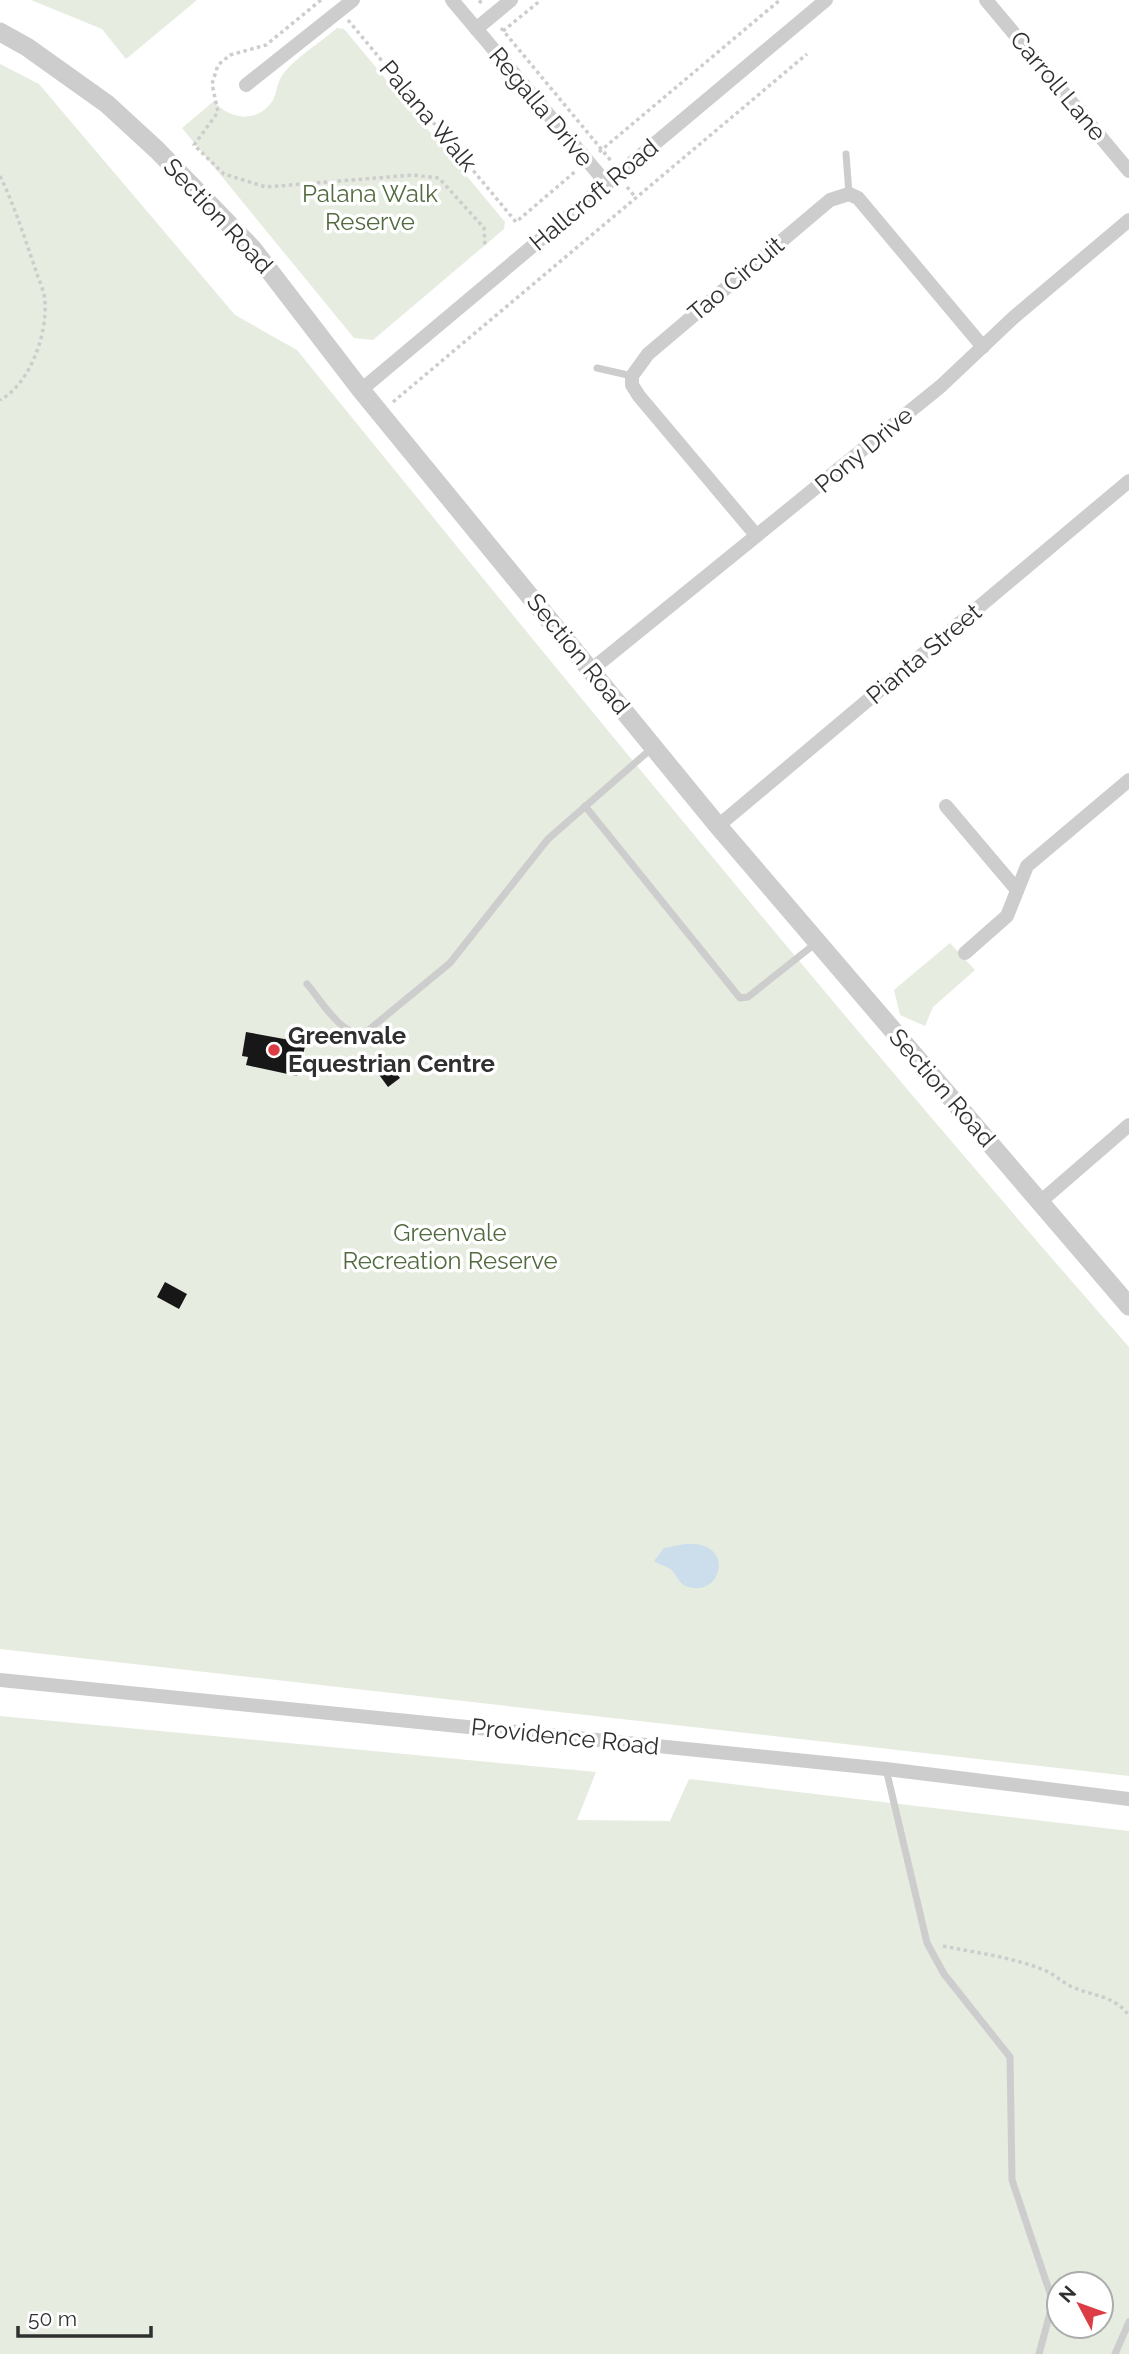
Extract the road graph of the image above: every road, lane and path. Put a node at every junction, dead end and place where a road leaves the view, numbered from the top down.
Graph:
1 (321, 0) edge
2 (353, 0) edge
3 (452, 0) edge
4 (511, 0) edge
5 (541, 0) edge
6 (780, 0) edge
7 (826, 0) edge
8 (986, 0) edge
9 (479, 1) edge
10 (340, 11) junction
11 (491, 16) junction
12 (476, 29) junction
13 (0, 32) edge
14 (503, 32) junction
15 (807, 54) dead end
16 (246, 85) dead end
17 (601, 150) junction
18 (846, 155) dead end
19 (587, 162) junction
20 (1129, 171) edge
21 (0, 176) edge
22 (607, 184) junction
23 (849, 194) junction
24 (1129, 220) edge
25 (485, 247) dead end
26 (984, 347) junction
27 (597, 368) dead end
28 (632, 376) junction
29 (361, 390) junction
30 (0, 400) edge
31 (380, 413) junction
32 (1129, 481) edge
33 (755, 536) junction
34 (592, 670) junction
35 (654, 747) junction
36 (1129, 780) edge
37 (585, 806) junction
38 (946, 806) dead end
39 (718, 826) junction
40 (1017, 890) junction
41 (817, 943) junction
42 (965, 953) dead end
43 (307, 984) dead end
44 (1129, 1125) edge
45 (1040, 1202) junction
46 (1129, 1306) edge
47 (0, 1680) edge
48 (886, 1769) junction
49 (1129, 1799) edge
50 (927, 1943) junction
51 (1129, 2016) edge
52 (1129, 2322) edge
53 (1039, 2354) edge
54 (1115, 2354) edge

1 - 25 path
2 - 10 street
3 - 12 street, Regalla Drive
4 - 11 street, Regalla Drive
5 - 14 path
6 - 17 path
7 - 22 street, Hallcroft Road
8 - 20 street, Carroll Lane
9 - 11 path
10 - 16 street
10 - 19 path, Palana Walk
11 - 12 street, Regalla Drive
11 - 14 path
12 - 19 street, Regalla Drive
13 - 29 street, Section Road
14 - 17 path
15 - 31 path
17 - 19 path
18 - 23 lane
19 - 22 street, Regalla Drive
21 - 30 path
22 - 29 street, Hallcroft Road
23 - 26 street
23 - 28 street, Tao Circuit
24 - 26 street, Pony Drive
26 - 33 street, Pony Drive
27 - 28 lane
28 - 33 street
29 - 31 street, Section Road
31 - 34 street, Section Road
32 - 39 street, Pianta Street
33 - 34 street, Pony Drive
34 - 35 street, Section Road
35 - 37 lane
35 - 39 street, Section Road
36 - 40 street
37 - 41 lane
37 - 43 lane
38 - 40 street
39 - 41 street, Section Road
40 - 42 street
41 - 45 street, Section Road
44 - 45 street
45 - 46 street, Section Road
47 - 48 street, Providence Road
48 - 49 street, Providence Road
48 - 50 lane
50 - 51 path
50 - 53 lane
52 - 54 lane

